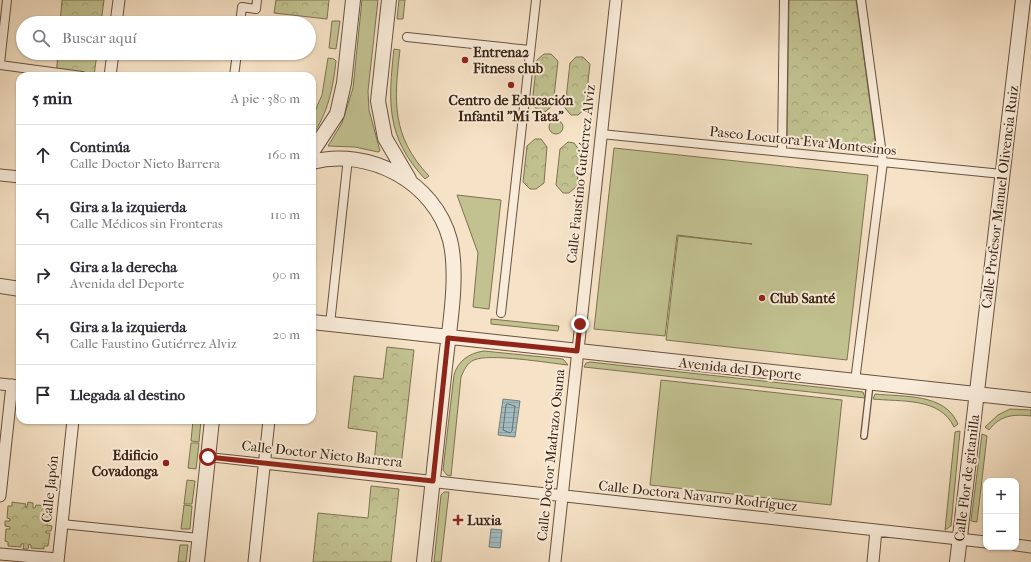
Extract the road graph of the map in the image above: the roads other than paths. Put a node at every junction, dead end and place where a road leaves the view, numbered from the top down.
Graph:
1 (7, 0) edge
2 (118, 0) edge
3 (257, 0) edge
4 (353, 0) edge
5 (389, 0) edge
6 (536, 0) edge
7 (616, 0) edge
8 (784, 0) edge
9 (861, 0) edge
10 (1022, 0) edge
11 (117, 16) edge
12 (241, 16) edge
13 (407, 37) dead end
14 (530, 50) junction
15 (112, 60) edge
16 (235, 60) edge
17 (0, 64) edge
18 (55, 72) edge
19 (111, 72) edge
20 (234, 72) edge
21 (601, 134) junction
22 (316, 146) edge
23 (782, 152) junction
24 (348, 158) junction
25 (316, 162) edge
26 (883, 162) junction
27 (1002, 174) junction
28 (0, 175) edge
29 (16, 177) edge
30 (411, 183) junction
31 (0, 286) edge
32 (16, 288) edge
33 (501, 313) dead end
34 (316, 322) edge
35 (330, 324) junction
36 (448, 338) junction
37 (577, 351) junction
38 (855, 381) junction
39 (870, 383) junction
40 (0, 384) edge
41 (16, 385) edge
42 (977, 394) junction
43 (1031, 400) edge
44 (73, 424) edge
45 (212, 424) edge
46 (269, 424) edge
47 (864, 436) dead end
48 (3, 441) edge
49 (208, 457) junction
50 (264, 463) junction
51 (433, 481) junction
52 (0, 496) edge
53 (562, 496) junction
54 (62, 524) junction
55 (876, 530) junction
56 (199, 538) junction
57 (960, 539) junction
58 (983, 542) edge
59 (1019, 545) edge
60 (1031, 547) edge
61 (0, 554) edge
62 (58, 561) edge
63 (196, 562) edge
64 (254, 562) edge
65 (424, 562) edge
66 (555, 562) edge
67 (873, 562) edge
68 (957, 562) edge

1 - 17 street
2 - 11 street
3 - 12 street
4 - 22 street
5 - 30 street
6 - 14 street
7 - 21 street, Calle Faustino Gutiérrez Alviz
8 - 23 street
9 - 26 street
10 - 27 street, Calle Profesor Manuel Olivencia Ruiz
13 - 14 street
14 - 33 street
15 - 19 street
16 - 20 street
17 - 18 street
21 - 23 street, Paseo Locutora Eva Montesinos
21 - 37 street, Calle Faustino Gutiérrez Alviz
23 - 26 street, Paseo Locutora Eva Montesinos
24 - 25 street
24 - 30 street
24 - 35 street
26 - 27 street, Paseo Locutora Eva Montesinos
26 - 38 street
27 - 42 street, Calle Profesor Manuel Olivencia Ruiz
28 - 29 street
30 - 36 street
31 - 32 street
34 - 35 street, Avenida del Deporte
35 - 36 street, Avenida del Deporte
36 - 37 street, Avenida del Deporte
36 - 51 street
37 - 38 street, Avenida del Deporte
37 - 53 street, Calle Doctor Madrazo Osuna
38 - 39 street, Avenida del Deporte
39 - 42 street, Avenida del Deporte
39 - 47 lane
40 - 41 street
41 - 48 street
42 - 43 street, Avenida del Deporte
42 - 57 street, Calle Flor de gitanilla
44 - 54 street, Calle Japón
45 - 49 street
46 - 50 street
48 - 52 street
49 - 50 street, Calle Doctor Nieto Barrera
49 - 56 street
50 - 51 street, Calle Doctor Nieto Barrera
50 - 64 street
51 - 53 street, Calle Doctora Navarro Rodríguez
51 - 65 street
53 - 55 street, Calle Doctora Navarro Rodríguez
53 - 66 street, Calle Doctor Madrazo Osuna
54 - 56 street
54 - 62 street, Calle Japón
55 - 57 street, Calle Doctora Navarro Rodríguez
55 - 67 street
56 - 63 street
57 - 58 street, Calle Doctora Navarro Rodríguez
57 - 68 street, Calle Flor de gitanilla
59 - 60 street
61 - 62 street

